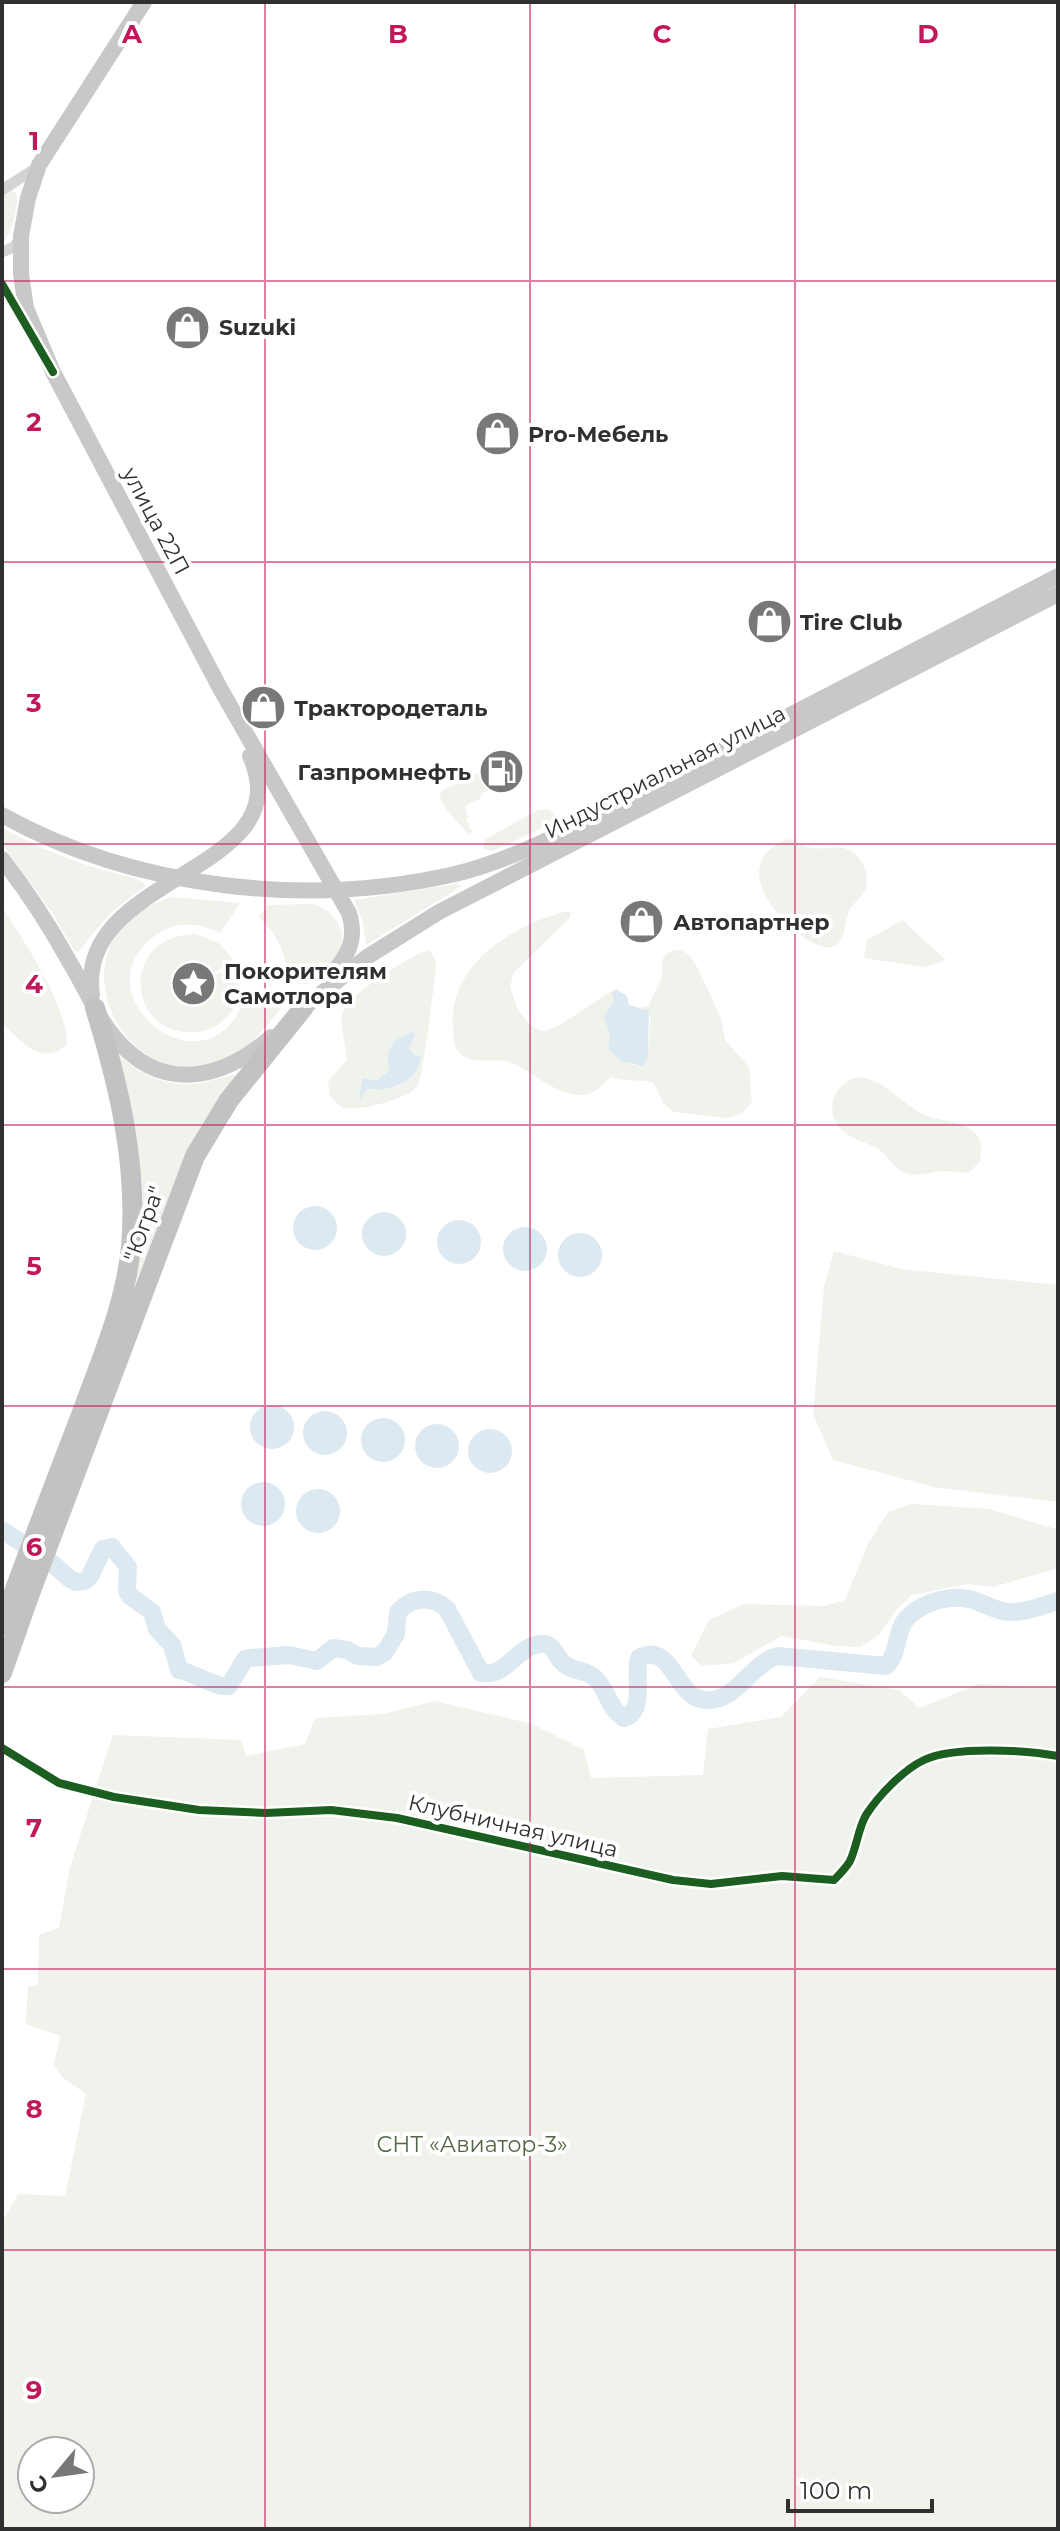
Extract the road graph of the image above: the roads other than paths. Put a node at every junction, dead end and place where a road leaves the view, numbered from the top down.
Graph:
1 (144, 2) edge
2 (39, 165) junction
3 (7, 188) edge
4 (27, 201) junction
5 (21, 238) junction
6 (2, 252) edge
7 (2, 284) edge
8 (53, 372) junction
9 (1058, 576) edge
10 (1058, 594) edge
11 (221, 690) junction
12 (2, 815) edge
13 (2, 859) edge
14 (176, 878) junction
15 (336, 889) junction
16 (304, 1007) junction
17 (95, 1008) junction
18 (49, 1521) junction
19 (22, 1593) junction
20 (2, 1625) edge
21 (2, 1673) edge
22 (2, 1748) edge
23 (1058, 1756) edge

1 - 2 main road, улица 22П
2 - 3 street
2 - 4 main road, улица 22П
3 - 4 street
4 - 5 main road, улица 22П
5 - 6 street
5 - 8 main road, улица 22П
7 - 8 street
8 - 11 main road, улица 22П
9 - 15 main road, Индустриальная улица
10 - 16 main road, Индустриальная улица
11 - 14 main road, улица 22П
11 - 15 main road, улица 22П
12 - 14 main road
13 - 17 main road
14 - 15 main road
14 - 17 main road
15 - 16 main road
16 - 17 main road
16 - 18 highway, "Югра"
17 - 18 highway, "Югра"
18 - 19 highway
19 - 20 highway
19 - 21 highway
22 - 23 street, Клубничная улица

